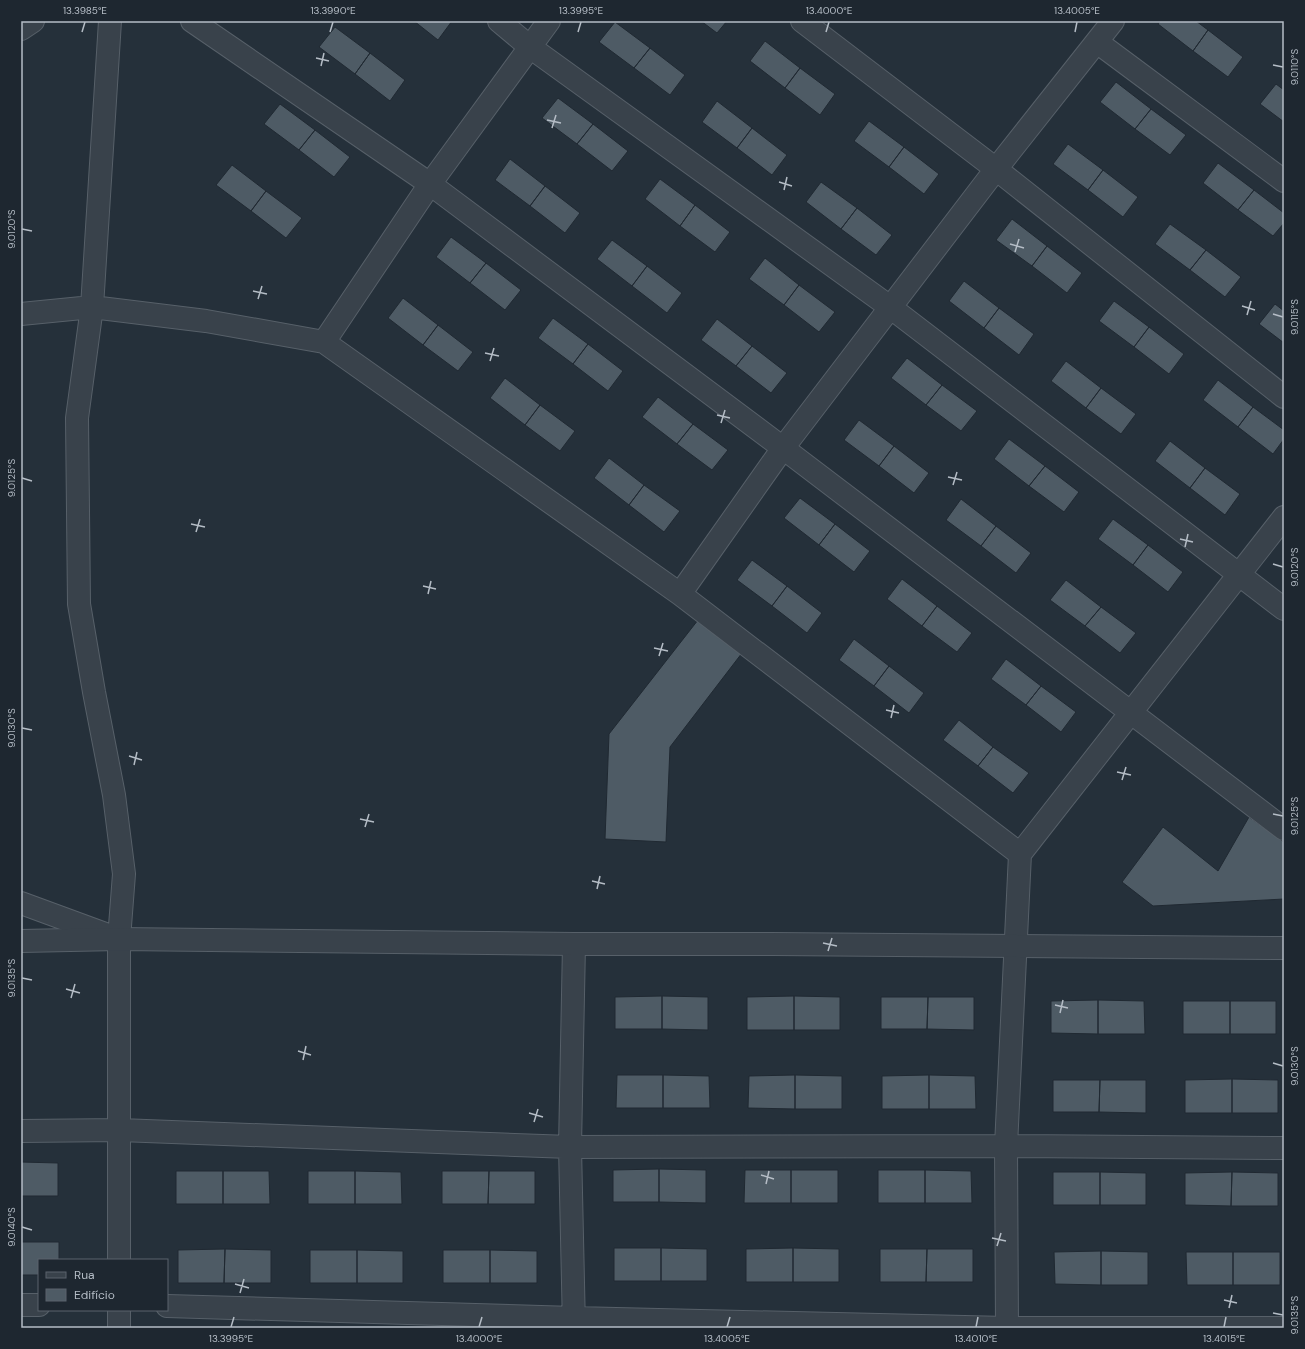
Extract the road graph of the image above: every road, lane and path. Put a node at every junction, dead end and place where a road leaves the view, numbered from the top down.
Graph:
1 (33, 21) edge
2 (110, 21) edge
3 (192, 21) edge
4 (499, 21) edge
5 (549, 21) edge
6 (802, 21) edge
7 (1113, 21) edge
8 (21, 29) edge
9 (1097, 42) junction
10 (530, 47) junction
11 (996, 169) junction
12 (1284, 181) edge
13 (430, 184) junction
14 (92, 307) junction
15 (890, 308) junction
16 (21, 314) edge
17 (324, 342) junction
18 (1284, 397) edge
19 (783, 448) junction
20 (1284, 517) edge
21 (1239, 574) junction
22 (680, 594) junction
23 (1284, 609) edge
24 (1132, 712) junction
25 (1284, 829) edge
26 (1020, 854) junction
27 (21, 903) edge
28 (119, 939) junction
29 (21, 941) edge
30 (574, 944) junction
31 (1016, 947) junction
32 (1284, 948) edge
33 (21, 1130) edge
34 (120, 1130) junction
35 (1006, 1146) junction
36 (570, 1147) junction
37 (1284, 1148) edge
38 (120, 1259) edge
39 (21, 1305) edge
40 (38, 1305) edge
41 (168, 1306) edge
42 (119, 1311) edge
43 (574, 1323) edge
44 (119, 1328) edge
45 (1007, 1328) edge
46 (1284, 1328) edge

1 - 8 street
2 - 14 street
3 - 13 street
4 - 10 street
5 - 10 street
6 - 11 street
7 - 9 street
9 - 11 street
9 - 12 street
10 - 13 street
10 - 15 street
11 - 15 street
11 - 18 street
13 - 17 street
13 - 19 street
14 - 16 street
14 - 17 street
14 - 28 street
15 - 19 street
15 - 21 street
17 - 22 street
19 - 22 street
19 - 24 street
20 - 21 street
21 - 23 street
21 - 24 street
22 - 26 street
24 - 25 street
24 - 26 street
26 - 31 street
27 - 28 street
28 - 29 street
28 - 30 street
28 - 34 street
30 - 31 street
30 - 36 street
31 - 32 street
31 - 35 street
33 - 34 street
34 - 36 street
34 - 38 street
35 - 36 street
35 - 37 street
35 - 45 street
36 - 43 street
39 - 40 street
41 - 43 street
42 - 44 street
43 - 45 street
45 - 46 street

